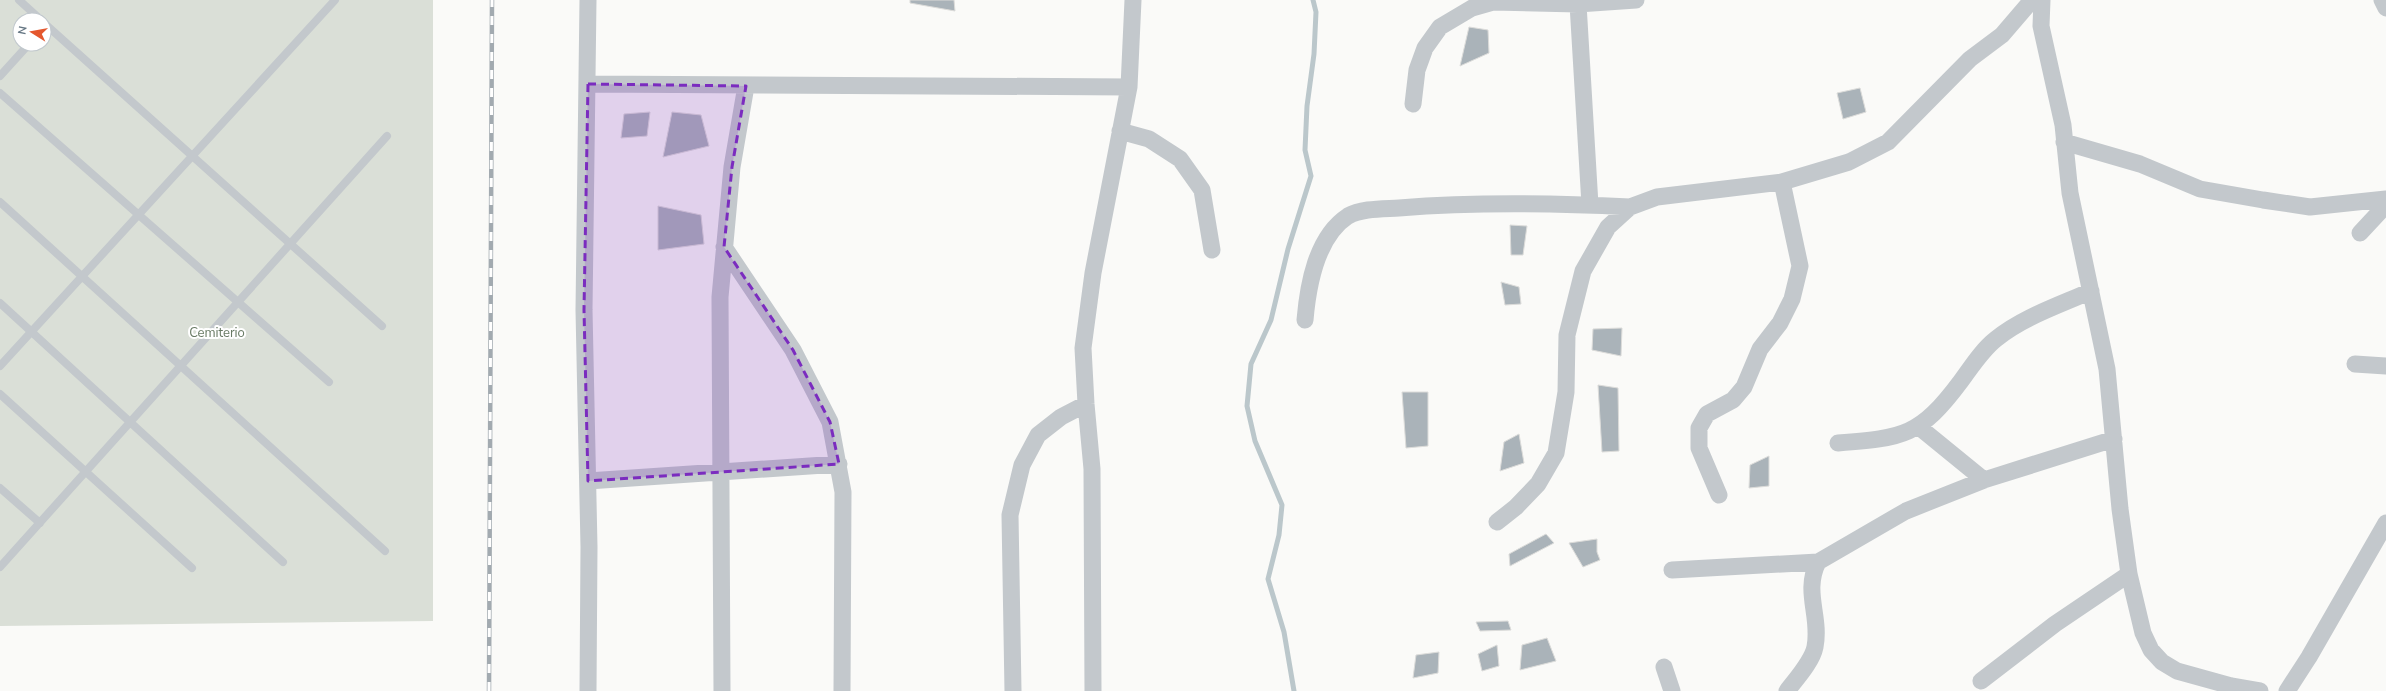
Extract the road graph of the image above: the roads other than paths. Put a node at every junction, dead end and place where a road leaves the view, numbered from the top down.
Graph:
1 (19, 0) edge
2 (335, 0) edge
3 (588, 0) edge
4 (1133, 0) edge
5 (1636, 0) edge
6 (2032, 0) edge
7 (2042, 0) edge
8 (2382, 0) edge
9 (1514, 1) edge
10 (1578, 4) junction
11 (2386, 8) edge
12 (32, 12) edge
13 (52, 31) edge
14 (22, 52) edge
15 (0, 76) edge
16 (588, 84) junction
17 (746, 86) junction
18 (1129, 87) junction
19 (0, 93) edge
20 (1412, 104) dead end
21 (1120, 131) junction
22 (387, 136) dead end
23 (2064, 142) junction
24 (192, 156) junction
25 (1782, 182) junction
26 (2386, 199) edge
27 (0, 202) edge
28 (1590, 205) junction
29 (2386, 205) edge
30 (1630, 207) junction
31 (138, 215) junction
32 (2360, 233) dead end
33 (290, 244) junction
34 (724, 247) junction
35 (1212, 250) dead end
36 (82, 276) junction
37 (2091, 291) junction
38 (238, 302) junction
39 (0, 303) edge
40 (1305, 320) dead end
41 (382, 326) dead end
42 (31, 332) junction
43 (2355, 364) dead end
44 (0, 366) edge
45 (181, 366) junction
46 (2386, 366) edge
47 (329, 382) dead end
48 (0, 394) edge
49 (1086, 404) junction
50 (130, 422) junction
51 (1919, 427) junction
52 (2114, 439) junction
53 (1838, 443) dead end
54 (839, 464) junction
55 (86, 472) junction
56 (721, 474) junction
57 (1984, 480) junction
58 (588, 481) junction
59 (0, 488) edge
60 (1719, 494) dead end
61 (1497, 522) dead end
62 (40, 523) junction
63 (2386, 523) edge
64 (385, 551) dead end
65 (283, 562) dead end
66 (1818, 562) junction
67 (0, 567) edge
68 (192, 568) dead end
69 (1672, 570) dead end
70 (2129, 574) junction
71 (1664, 667) dead end
72 (1981, 681) dead end
73 (588, 691) edge
74 (722, 691) edge
75 (842, 691) edge
76 (1014, 691) edge
77 (1093, 691) edge
78 (1672, 691) edge
79 (1787, 691) edge
80 (2260, 691) edge
81 (2287, 691) edge

1 - 12 lane
2 - 24 lane
3 - 16 street
4 - 18 street
5 - 10 street
6 - 25 street
7 - 23 street
8 - 11 street
9 - 10 street
9 - 20 street
10 - 28 street
13 - 24 lane
14 - 15 lane
16 - 17 street
16 - 58 street
17 - 18 street
17 - 34 street
18 - 21 street
19 - 31 lane
21 - 35 street
21 - 49 street
22 - 33 lane
23 - 26 street
23 - 37 street
24 - 31 lane
24 - 33 lane
25 - 30 street
25 - 60 street
27 - 36 lane
28 - 30 street
28 - 40 street
29 - 32 street
30 - 61 street
31 - 36 lane
31 - 38 lane
33 - 38 lane
33 - 41 lane
34 - 54 street
34 - 56 street
36 - 42 lane
36 - 45 lane
37 - 51 street
37 - 52 street
38 - 45 lane
38 - 47 lane
39 - 42 lane
42 - 44 lane
42 - 50 lane
43 - 46 street
45 - 50 lane
45 - 64 lane
48 - 55 lane
49 - 76 street
49 - 77 street
50 - 55 lane
50 - 65 lane
51 - 53 street
51 - 57 street
52 - 57 street
52 - 70 street
54 - 56 street
54 - 75 street
55 - 62 lane
55 - 68 lane
56 - 58 street
56 - 74 street
57 - 66 street
58 - 73 street
59 - 62 lane
62 - 67 lane
63 - 81 street
66 - 69 street
66 - 79 street
70 - 72 street
70 - 80 street
71 - 78 street

